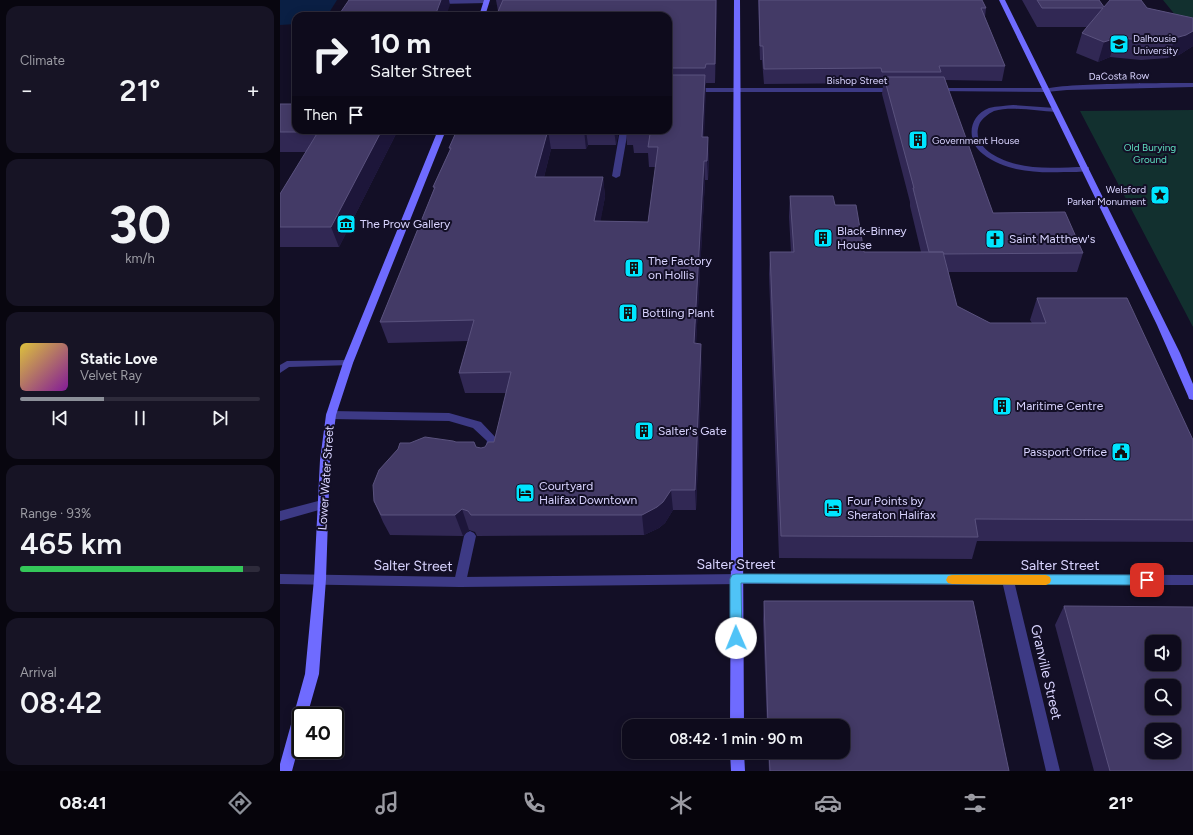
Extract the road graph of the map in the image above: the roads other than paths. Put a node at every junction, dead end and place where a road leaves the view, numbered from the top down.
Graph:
1 (737, 0) edge
2 (1002, 0) edge
3 (486, 1) edge
4 (438, 2) edge
5 (483, 12) edge
6 (1193, 85) edge
7 (672, 90) edge
8 (736, 90) junction
9 (905, 90) edge
10 (928, 90) edge
11 (1046, 90) junction
12 (1055, 110) junction
13 (440, 134) edge
14 (623, 134) edge
15 (1086, 169) junction
16 (616, 176) dead end
17 (348, 363) junction
18 (280, 370) edge
19 (1189, 377) edge
20 (1193, 396) edge
21 (331, 415) junction
22 (487, 463) edge
23 (322, 505) junction
24 (280, 516) edge
25 (470, 536) edge
26 (280, 579) edge
27 (320, 579) junction
28 (736, 579) junction
29 (1008, 580) junction
30 (1193, 580) edge
31 (460, 582) junction
32 (737, 719) edge
33 (737, 759) edge
34 (285, 771) edge
35 (738, 771) edge
36 (1053, 771) edge

1 - 8 street
2 - 11 street
3 - 4 street
3 - 5 street
6 - 11 street, DaCosta Row
7 - 8 street, Bishop Street
8 - 9 street, Bishop Street
8 - 28 street
10 - 11 street
11 - 12 street
12 - 15 street
12 - 15 street
13 - 17 street, Lower Water Street
14 - 16 street
15 - 19 street
17 - 18 street
17 - 21 street, Lower Water Street
19 - 20 street
21 - 22 street
21 - 23 street, Lower Water Street
23 - 24 street
23 - 27 street, Lower Water Street
25 - 31 street
26 - 27 street, Salter Street
27 - 31 street, Salter Street
27 - 34 street, Lower Water Street
28 - 29 street, Salter Street
28 - 31 street, Salter Street
28 - 32 street
29 - 30 street, Salter Street
29 - 36 street, Granville Street
33 - 35 street

